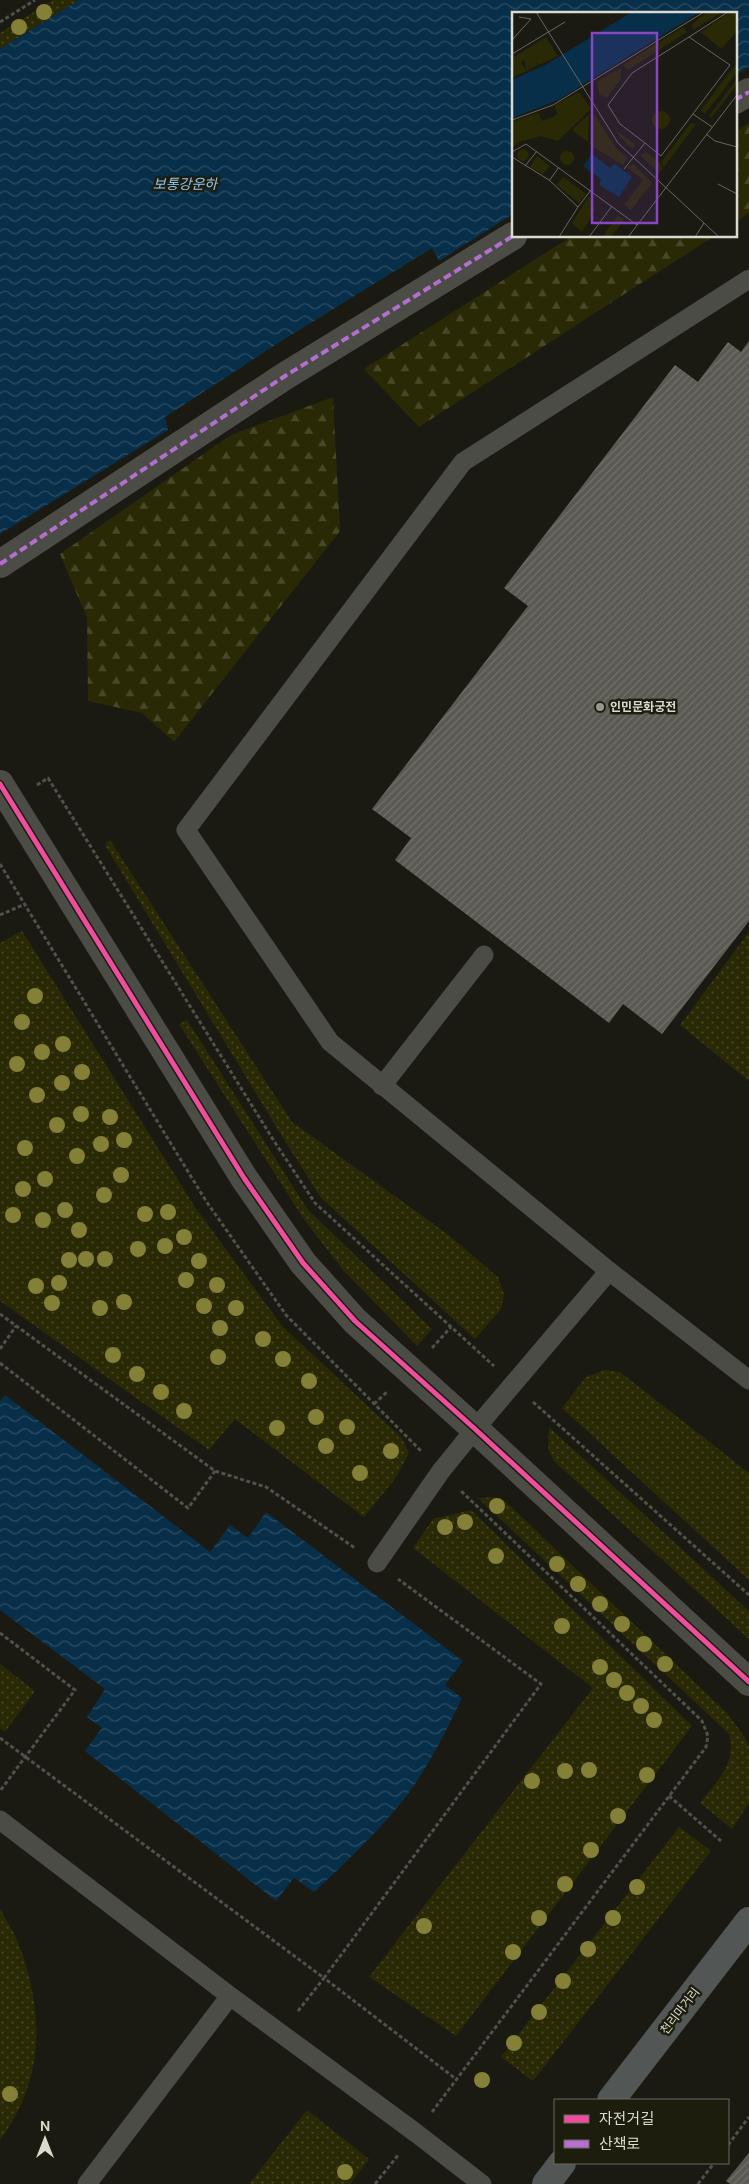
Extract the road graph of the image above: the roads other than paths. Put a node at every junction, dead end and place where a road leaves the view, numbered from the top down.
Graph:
1 (749, 92) edge
2 (736, 99) edge
3 (512, 237) edge
4 (749, 279) edge
5 (0, 564) edge
6 (0, 784) edge
7 (484, 955) dead end
8 (382, 1086) junction
9 (609, 1271) junction
10 (749, 1380) edge
11 (475, 1428) junction
12 (377, 1563) road end
13 (749, 1682) edge
14 (0, 1820) edge
15 (749, 1921) edge
16 (230, 1996) junction
17 (611, 2099) edge
18 (561, 2164) edge
19 (87, 2184) edge
20 (482, 2184) edge
21 (546, 2184) edge

1 - 2 street
3 - 5 street
4 - 8 lane
6 - 11 street
7 - 8 lane
8 - 9 lane
9 - 10 lane
9 - 11 lane
11 - 12 lane
11 - 13 street
14 - 16 lane
15 - 17 main road, 천리마거리
16 - 19 lane
16 - 20 lane
18 - 21 main road

